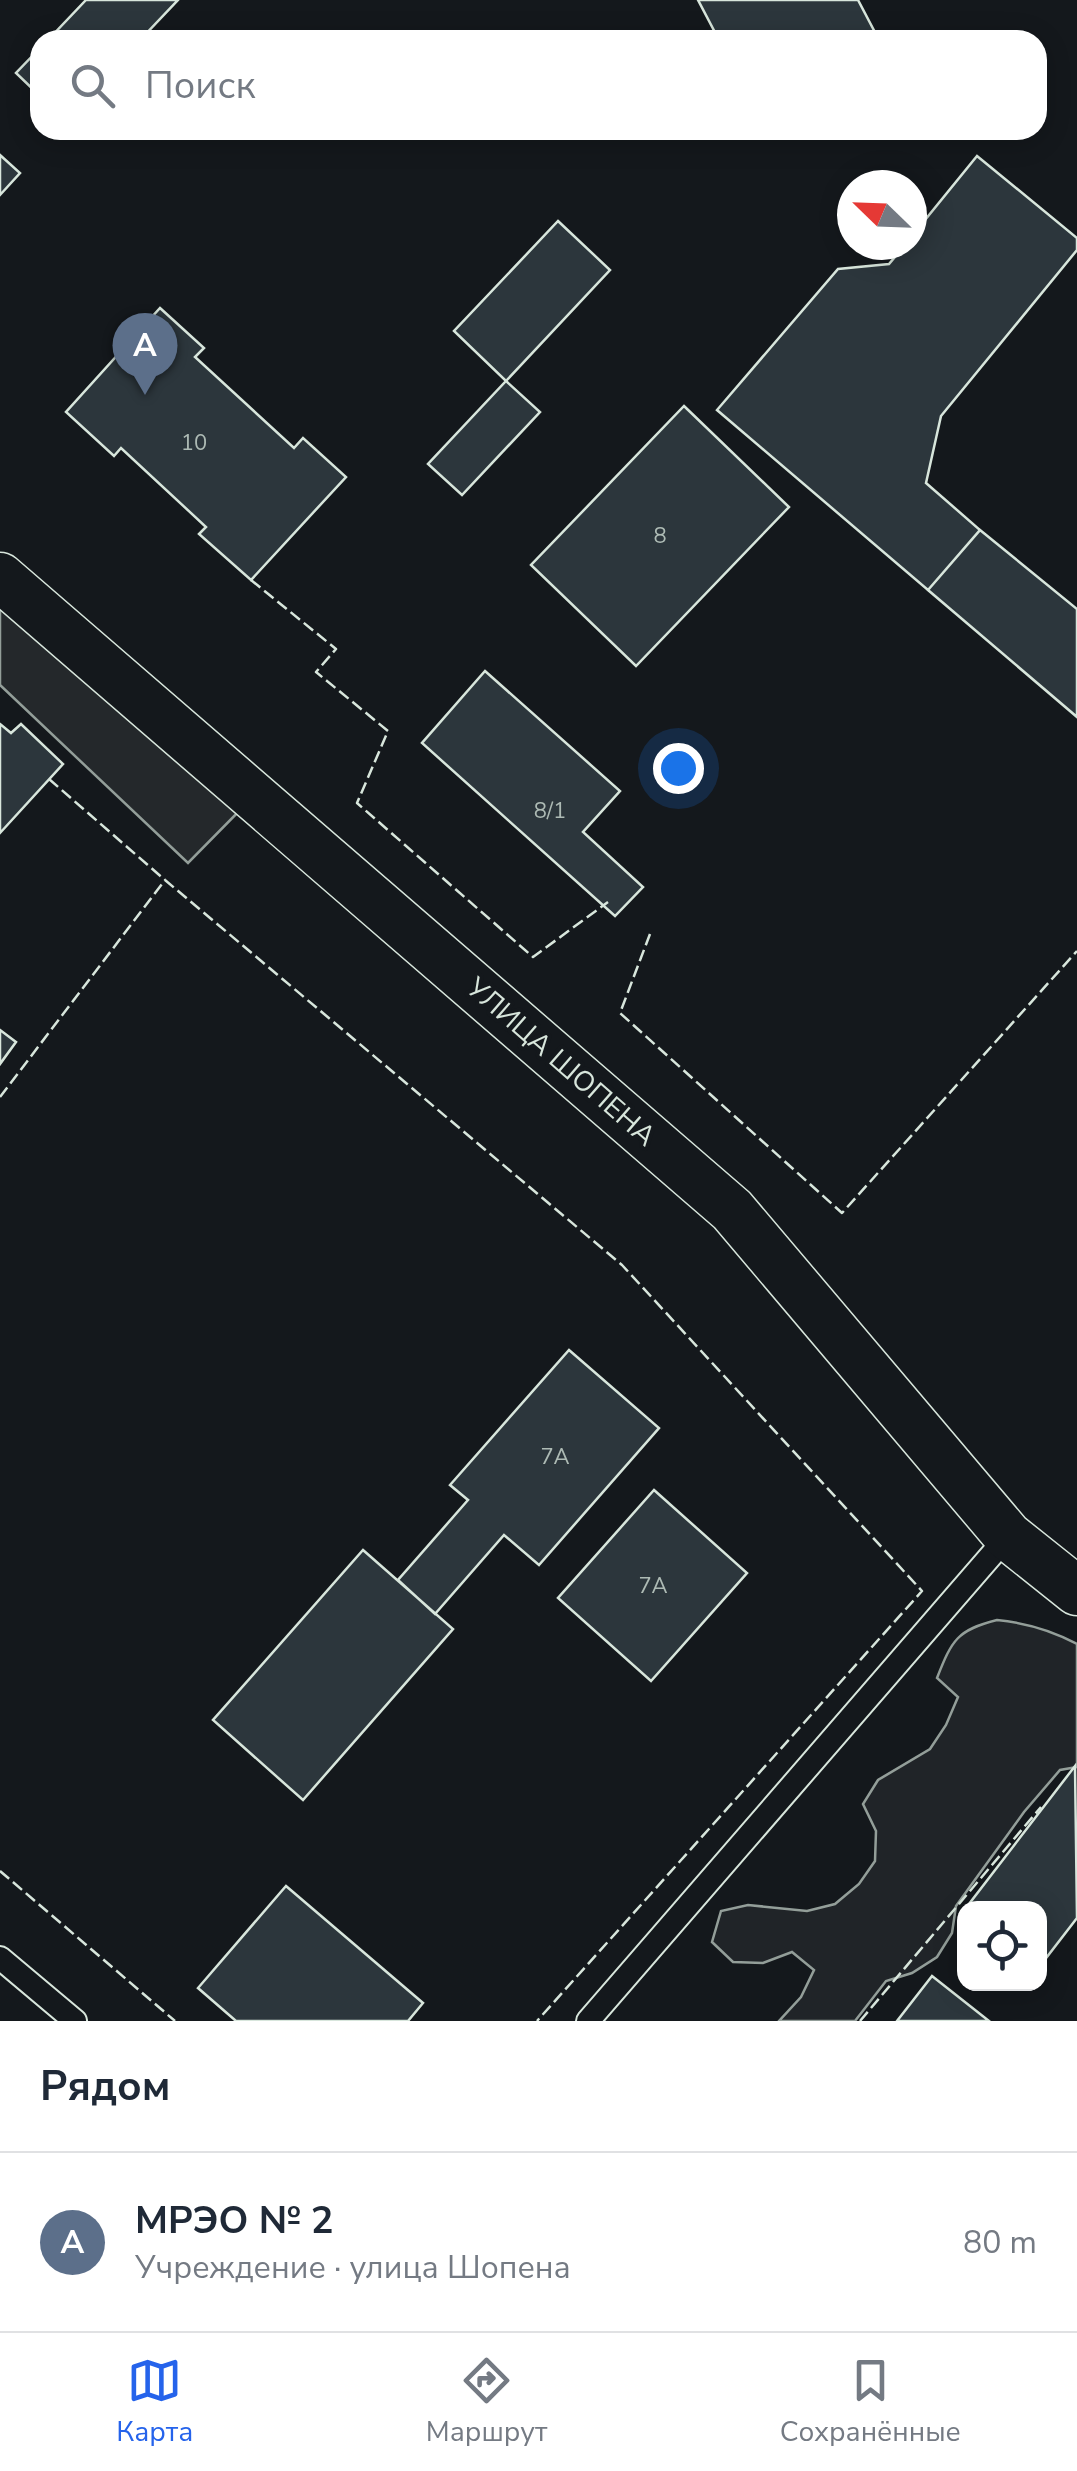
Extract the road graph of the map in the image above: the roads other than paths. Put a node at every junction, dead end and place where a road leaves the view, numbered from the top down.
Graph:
1 (0, 577) edge
2 (1008, 1536) junction
3 (1077, 1591) edge
4 (0, 1958) edge
5 (75, 2021) edge
6 (588, 2021) edge

1 - 2 street, УЛИЦА ШОПЕНА
2 - 3 street, УЛИЦА ШОПЕНА
2 - 6 lane
4 - 5 lane

